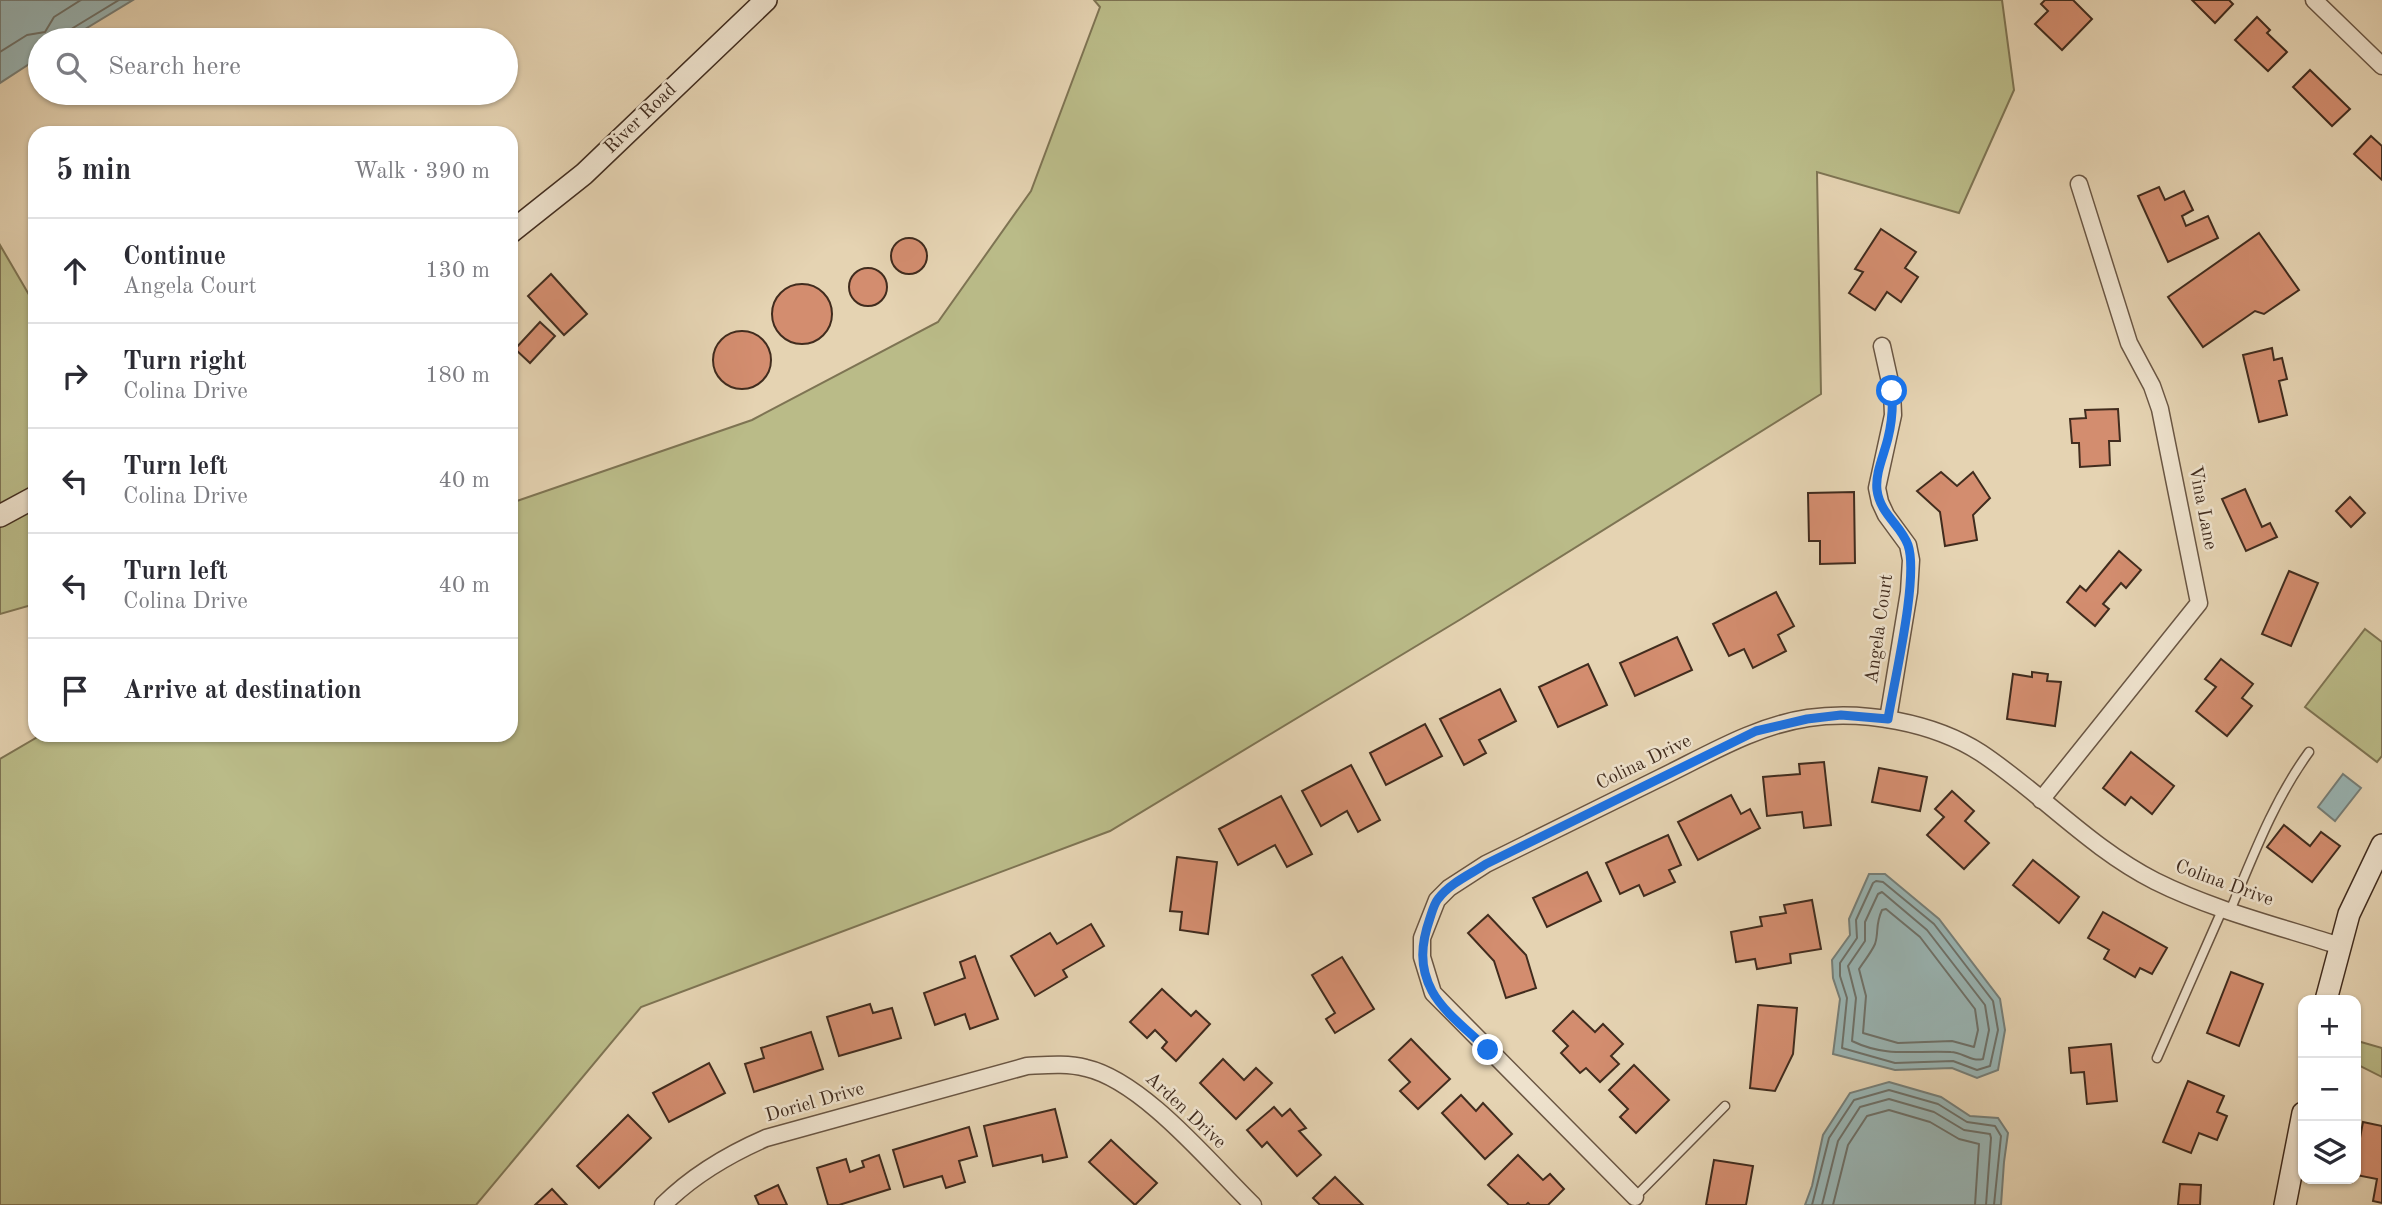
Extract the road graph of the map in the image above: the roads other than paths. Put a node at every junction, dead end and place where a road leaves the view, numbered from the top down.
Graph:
1 (766, 0) edge
2 (2314, 0) edge
3 (2378, 56) edge
4 (2079, 184) dead end
5 (518, 226) edge
6 (1882, 346) dead end
7 (28, 501) edge
8 (0, 516) edge
9 (1888, 719) junction
10 (2309, 752) dead end
11 (2041, 800) junction
12 (2382, 845) edge
13 (2226, 910) junction
14 (2340, 946) junction
15 (2327, 995) edge
16 (2157, 1058) dead end
17 (995, 1074) joint
18 (1726, 1106) dead end
19 (2301, 1121) edge
20 (1635, 1197) joint
21 (663, 1205) edge
22 (1252, 1205) edge
23 (2285, 1205) edge

1 - 5 main road, River Road
2 - 3 street
4 - 11 street, Vina Lane
6 - 9 street, Angela Court
7 - 8 main road
9 - 11 street, Colina Drive
9 - 20 street, Colina Drive
10 - 13 lane
11 - 13 street, Colina Drive
12 - 14 main road
13 - 14 street, Colina Drive
13 - 16 lane
14 - 15 main road
17 - 21 street, Doriel Drive
17 - 22 street, Arden Drive
18 - 20 lane, Colina Drive
19 - 23 main road

